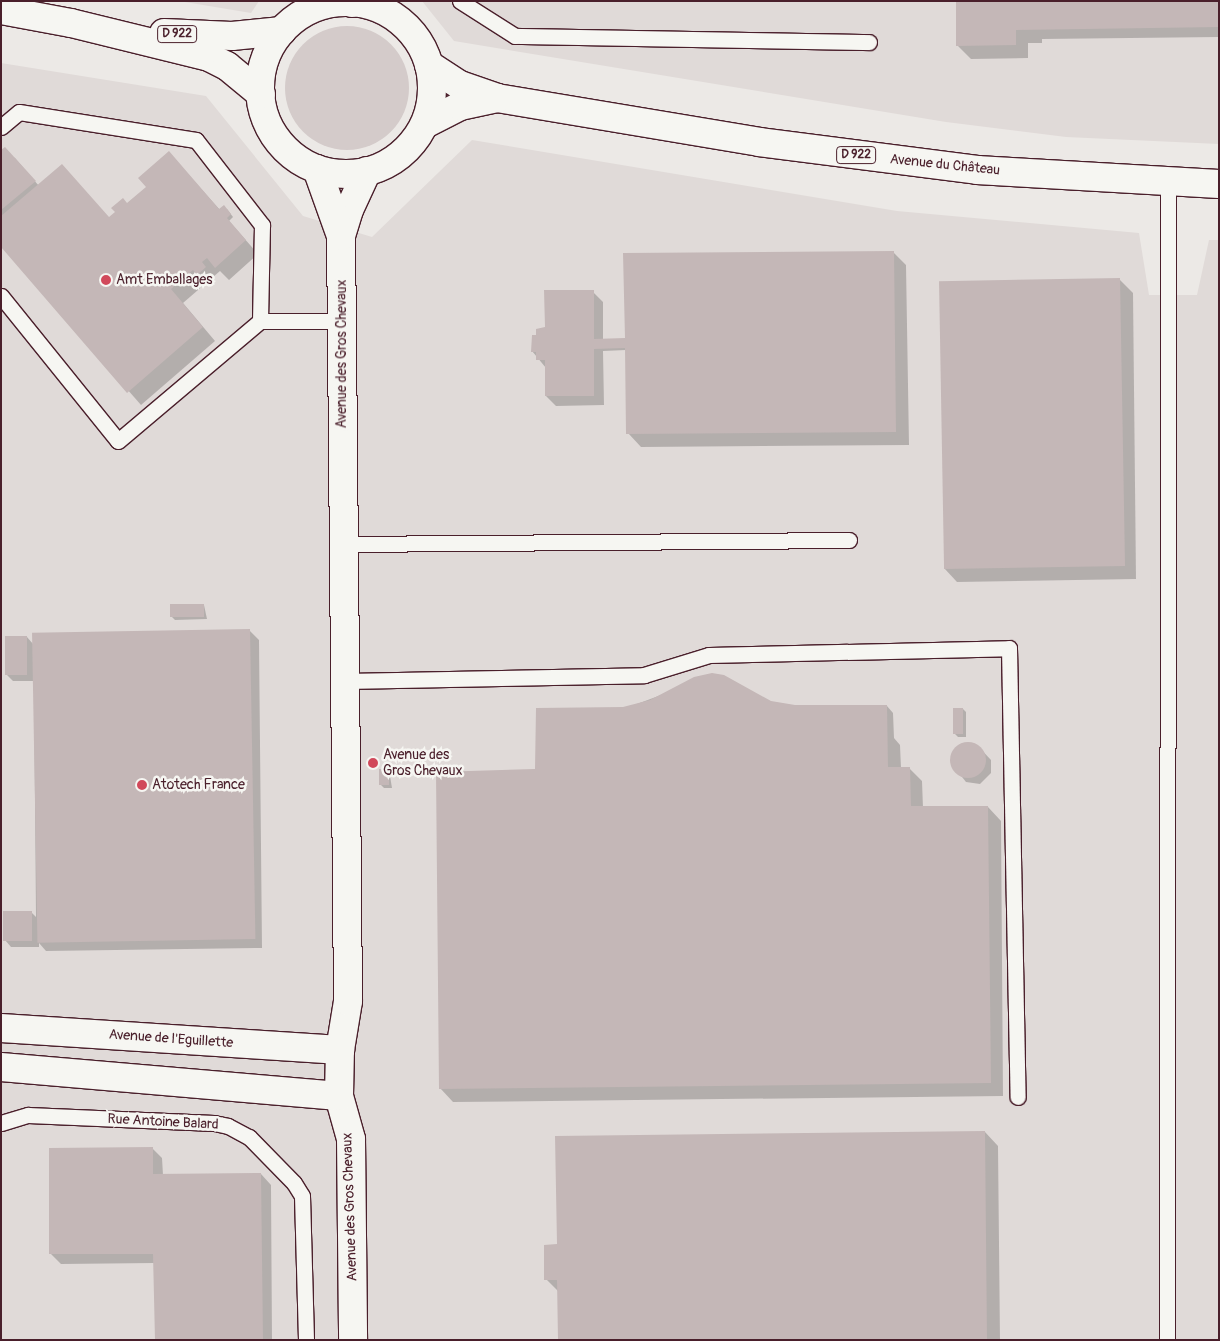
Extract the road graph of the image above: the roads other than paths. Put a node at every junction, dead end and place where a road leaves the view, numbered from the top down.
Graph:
1 (460, 1) edge
2 (352, 2) edge
3 (1, 10) edge
4 (71, 23) junction
5 (282, 31) junction
6 (869, 42) dead end
7 (429, 64) junction
8 (261, 94) junction
9 (497, 98) junction
10 (425, 124) junction
11 (1, 127) edge
12 (317, 169) junction
13 (368, 171) junction
14 (1168, 181) junction
15 (1219, 184) edge
16 (341, 236) junction
17 (1, 296) edge
18 (260, 321) junction
19 (342, 321) junction
20 (849, 540) dead end
21 (344, 544) junction
22 (345, 681) junction
23 (1, 1028) edge
24 (340, 1050) junction
25 (1, 1067) edge
26 (339, 1096) junction
27 (1018, 1097) dead end
28 (1, 1123) edge
29 (306, 1340) edge
30 (353, 1340) edge
31 (1167, 1340) edge

1 - 6 lane
2 - 5 street
2 - 7 street
3 - 4 street, D 922
4 - 5 street, D 922
4 - 8 street, D 922
5 - 8 street
7 - 9 street, Avenue du Château / D 922
7 - 10 street
8 - 12 street
9 - 10 street, Avenue du Château / D 922
9 - 14 street, Avenue du Château / D 922
10 - 13 street
11 - 18 lane
12 - 13 street
12 - 16 street, Avenue des Gros Chevaux
13 - 16 street, Avenue des Gros Chevaux
14 - 15 street, Avenue du Château / D 922
14 - 31 lane
16 - 19 street, Avenue des Gros Chevaux
17 - 18 lane
18 - 19 lane
19 - 21 street, Avenue des Gros Chevaux
20 - 21 lane
21 - 22 street, Avenue des Gros Chevaux
22 - 24 street, Avenue des Gros Chevaux
22 - 27 lane
23 - 24 street, Avenue de l'Eguillette
24 - 26 street, Avenue des Gros Chevaux
25 - 26 street
26 - 30 street, Avenue des Gros Chevaux
28 - 29 lane, Rue Antoine Balard

